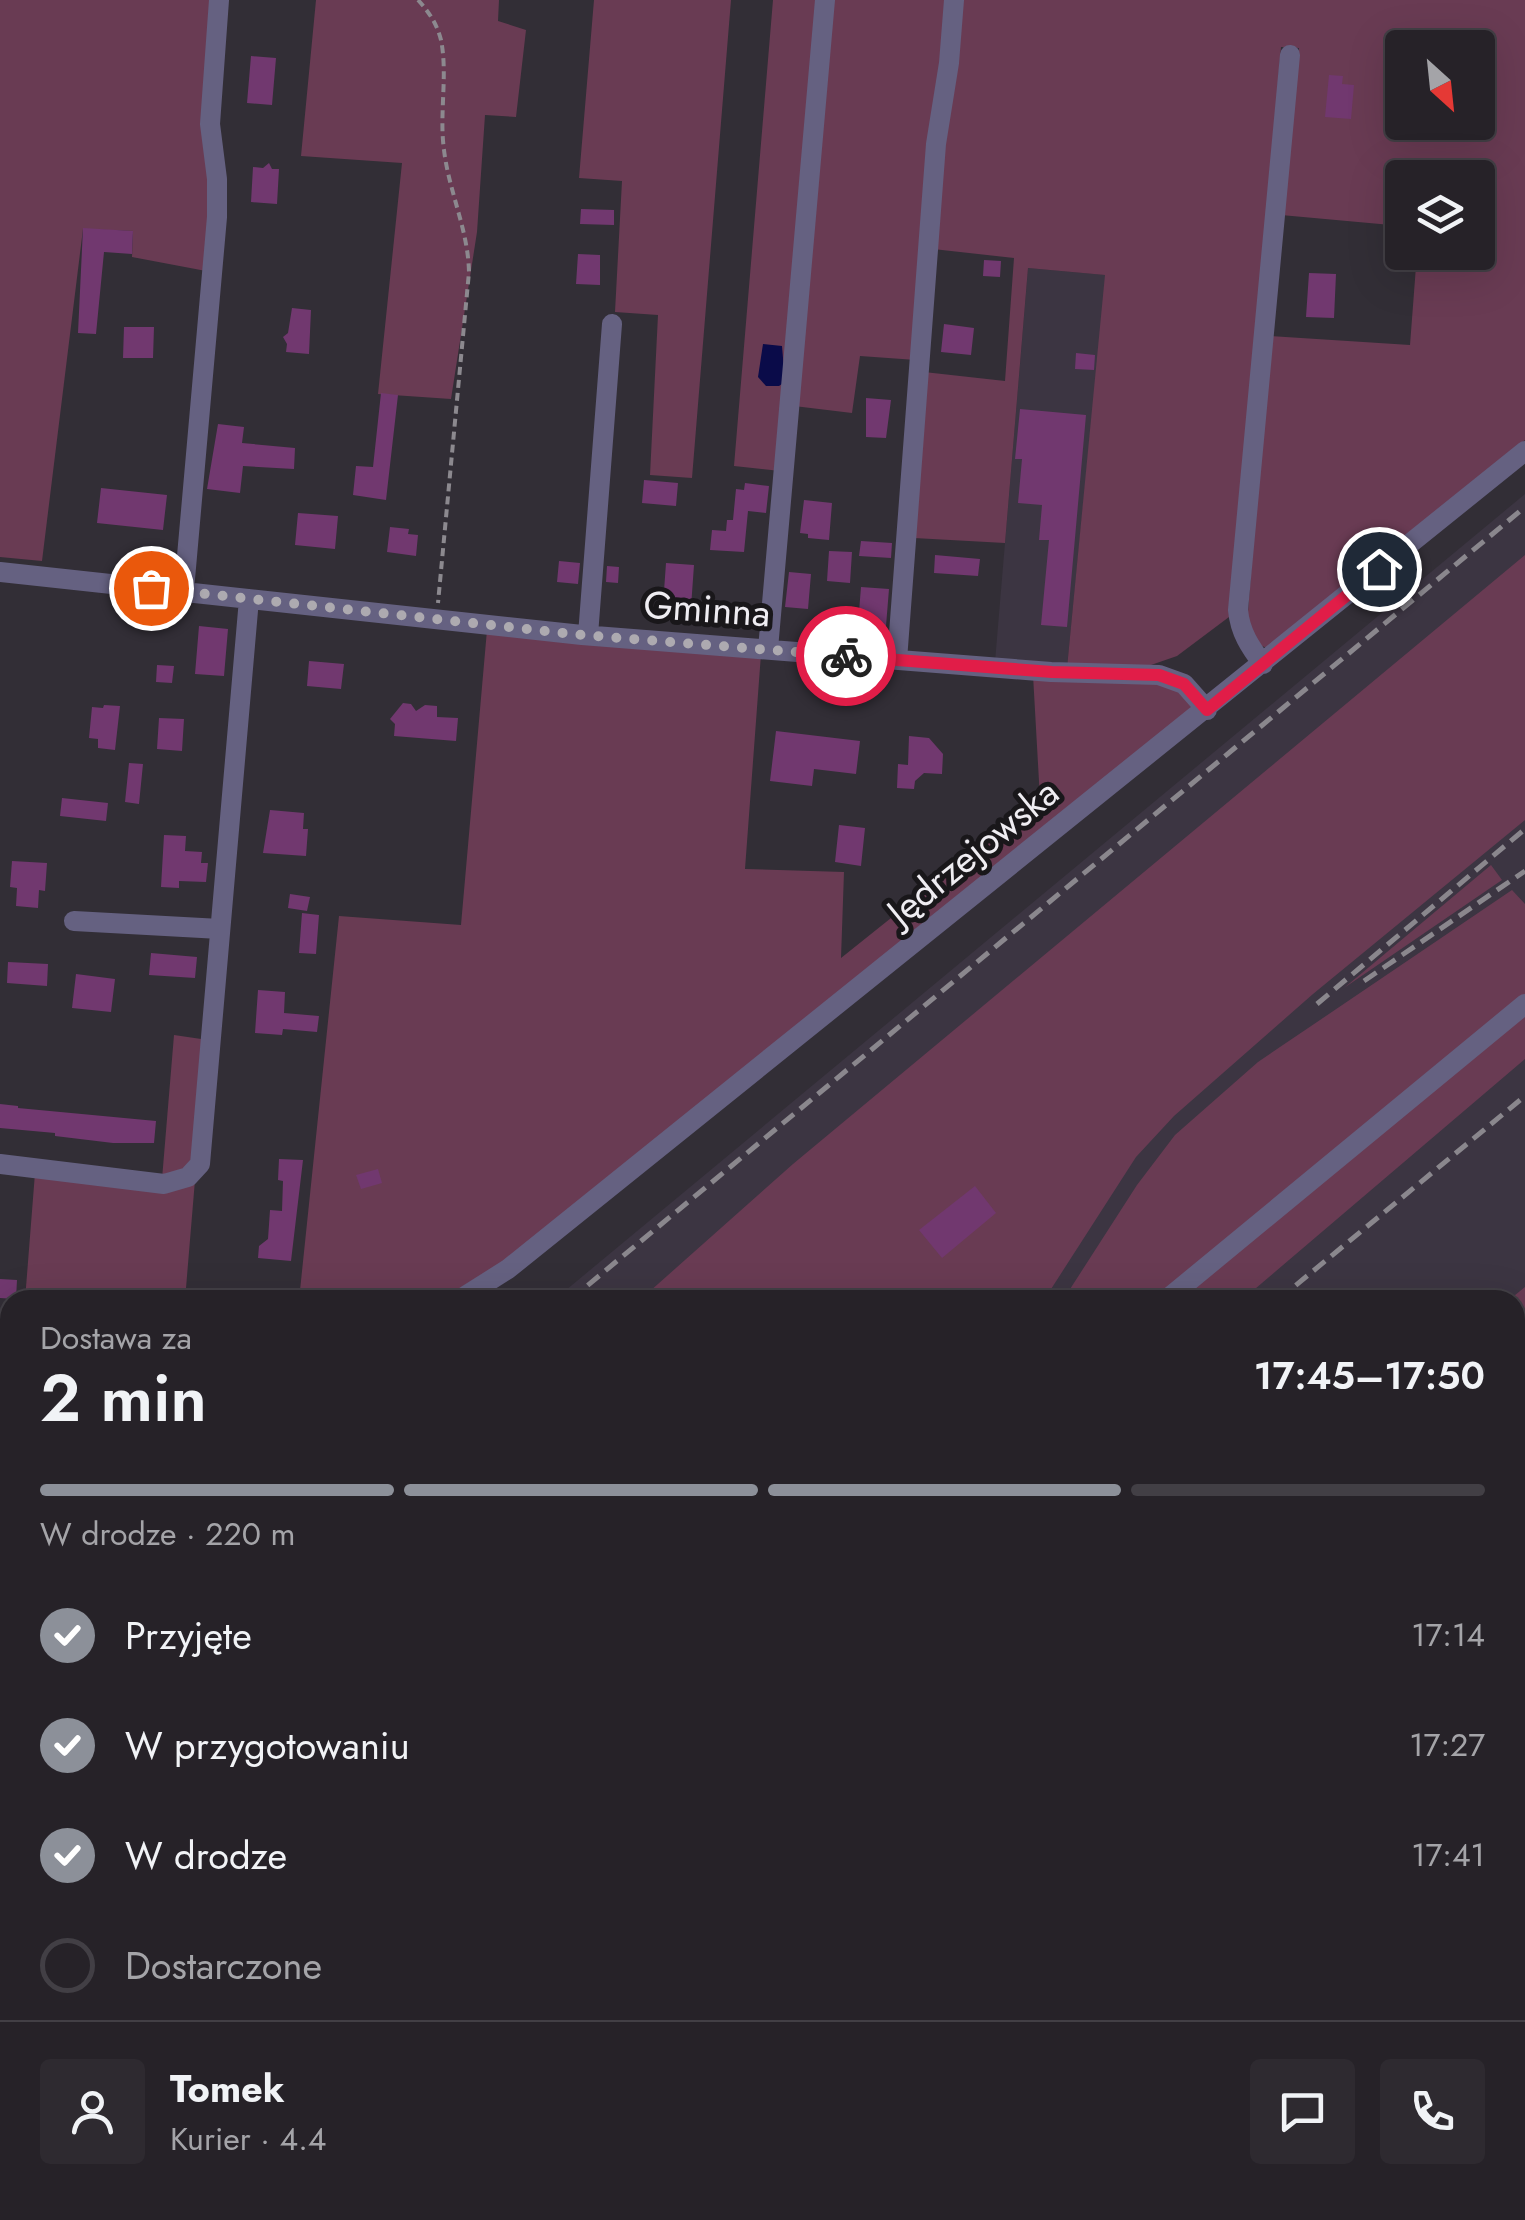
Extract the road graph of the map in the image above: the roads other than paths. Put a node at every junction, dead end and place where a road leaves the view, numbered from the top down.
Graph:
1 (219, 0) edge
2 (825, 0) edge
3 (954, 0) edge
4 (1290, 55) dead end
5 (612, 324) dead end
6 (1525, 451) edge
7 (0, 572) edge
8 (184, 590) junction
9 (249, 599) junction
10 (588, 635) junction
11 (768, 649) junction
12 (897, 660) junction
13 (1263, 664) junction
14 (1207, 710) junction
15 (74, 921) dead end
16 (220, 928) junction
17 (1525, 1004) edge
18 (0, 1164) edge
19 (475, 1290) edge
20 (1178, 1290) edge

1 - 8 street
2 - 11 street
3 - 12 street
4 - 13 street
5 - 10 street
6 - 13 street, Jędrzejowska
7 - 8 street, Gminna
8 - 9 street, Gminna
9 - 10 street, Gminna
9 - 16 street
10 - 11 street, Gminna
11 - 12 street, Gminna
12 - 14 street, Gminna
13 - 14 street, Jędrzejowska
14 - 19 street, Jędrzejowska
15 - 16 street
16 - 18 street
17 - 20 street

